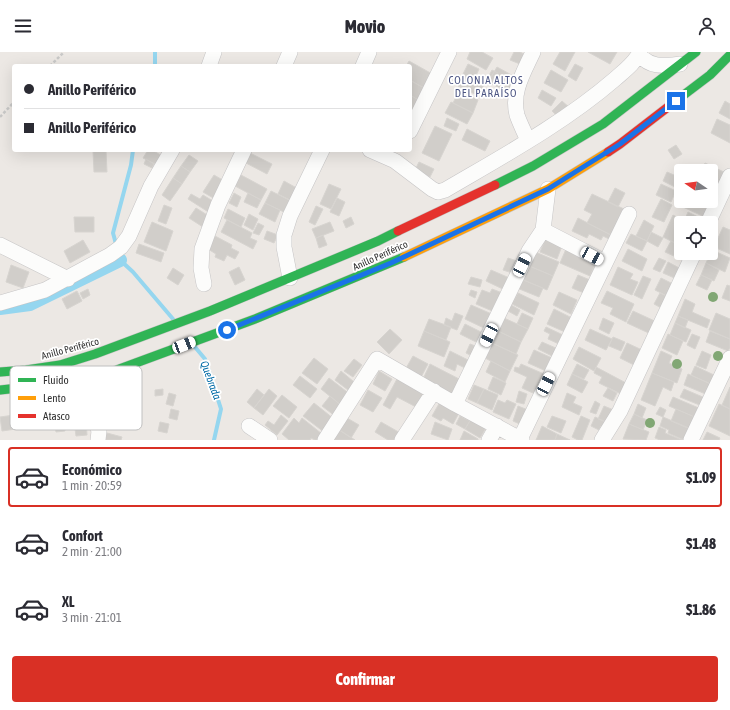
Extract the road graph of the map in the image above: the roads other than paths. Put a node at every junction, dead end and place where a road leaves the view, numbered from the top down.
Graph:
1 (214, 52) edge
2 (290, 52) edge
3 (370, 52) edge
4 (449, 52) edge
5 (533, 52) edge
6 (696, 52) edge
7 (639, 54) edge
8 (730, 55) edge
9 (730, 63) edge
10 (210, 64) edge
11 (285, 64) edge
12 (364, 64) edge
13 (680, 64) junction
14 (710, 75) junction
15 (412, 127) edge
16 (528, 141) junction
17 (171, 152) edge
18 (243, 152) edge
19 (321, 152) edge
20 (379, 152) edge
21 (398, 156) edge
22 (730, 176) edge
23 (548, 189) junction
24 (629, 214) dead end
25 (711, 216) edge
26 (543, 230) junction
27 (0, 245) edge
28 (691, 260) edge
29 (604, 262) junction
30 (290, 278) junction
31 (68, 279) junction
32 (204, 284) dead end
33 (0, 303) edge
34 (730, 358) edge
35 (53, 366) edge
36 (127, 366) edge
37 (10, 371) edge
38 (0, 372) edge
39 (434, 391) junction
40 (455, 404) junction
41 (249, 426) dead end
42 (497, 426) junction
43 (99, 430) edge
44 (521, 439) edge
45 (98, 440) edge
46 (270, 440) edge
47 (325, 440) edge
48 (402, 440) edge
49 (488, 440) edge
50 (602, 440) edge
51 (691, 440) edge

1 - 10 street
2 - 11 street
3 - 12 street
4 - 15 street
5 - 16 street
6 - 13 highway, Anillo Periférico
7 - 13 street
7 - 16 street
8 - 14 highway, Anillo Periférico
9 - 14 highway
13 - 30 highway, Anillo Periférico
14 - 23 highway, Anillo Periférico
16 - 21 street
17 - 31 street
18 - 32 street
19 - 30 street
20 - 21 street
22 - 25 street
23 - 26 street
23 - 36 highway, Anillo Periférico
24 - 29 street
26 - 29 street
26 - 40 street
27 - 31 street
28 - 50 street
29 - 44 street
30 - 35 highway, Anillo Periférico
31 - 33 street
34 - 51 street
37 - 38 highway, Anillo Periférico
39 - 40 street
39 - 47 street
39 - 48 street
40 - 42 street
41 - 46 street
42 - 44 street
42 - 49 street
43 - 45 street

